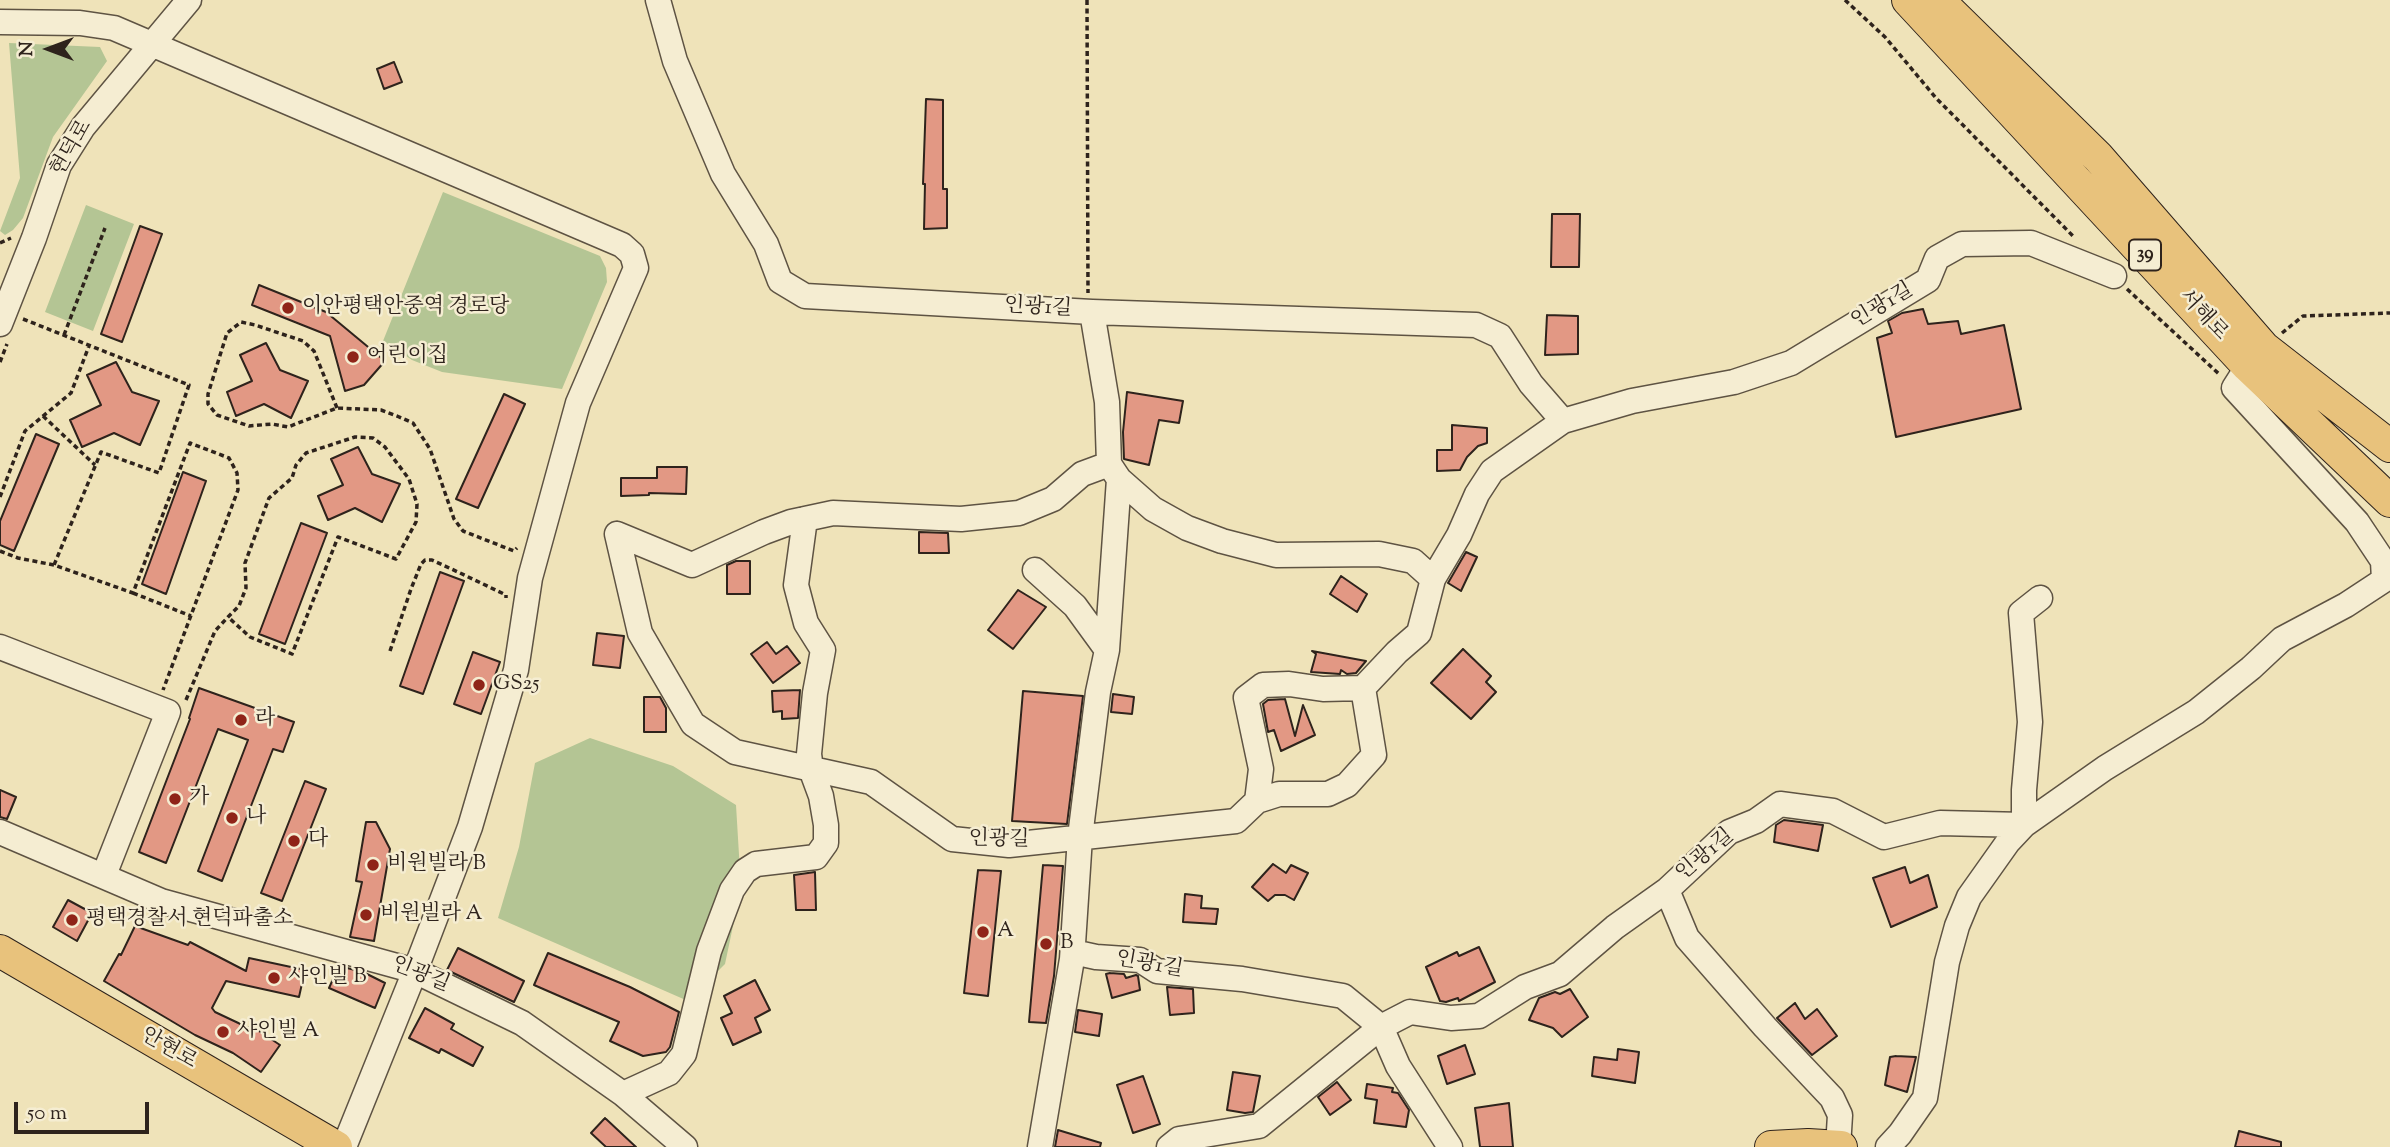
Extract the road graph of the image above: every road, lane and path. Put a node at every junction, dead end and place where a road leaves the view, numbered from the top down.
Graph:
1 (189, 0) edge
2 (658, 0) edge
3 (1087, 0) edge
4 (1845, 0) edge
5 (1908, 0) edge
6 (1938, 0) edge
7 (0, 22) edge
8 (152, 44) junction
9 (105, 228) dead end
10 (16, 235) dead end
11 (2075, 238) dead end
12 (0, 243) edge
13 (2114, 276) joint
14 (1092, 312) junction
15 (2390, 313) edge
16 (9, 327) edge
17 (64, 335) junction
18 (89, 345) junction
19 (0, 362) edge
20 (2249, 367) junction
21 (337, 408) junction
22 (43, 416) junction
23 (1563, 421) junction
24 (2390, 446) edge
25 (95, 465) junction
26 (1114, 471) junction
27 (0, 497) edge
28 (2390, 501) edge
29 (805, 519) junction
30 (523, 544) dead end
31 (0, 551) edge
32 (54, 565) junction
33 (1035, 570) dead end
34 (1433, 579) junction
35 (2387, 582) edge
36 (133, 593) junction
37 (2040, 598) dead end
38 (506, 607) dead end
39 (191, 616) junction
40 (228, 617) junction
41 (0, 647) edge
42 (1107, 650) junction
43 (390, 651) dead end
44 (1363, 688) junction
45 (163, 690) dead end
46 (186, 700) dead end
47 (811, 769) junction
48 (1257, 801) junction
49 (2024, 825) junction
50 (0, 832) edge
51 (1080, 836) junction
52 (104, 875) junction
53 (1667, 890) junction
54 (0, 951) edge
55 (1073, 952) junction
56 (415, 971) junction
57 (1381, 1027) junction
58 (623, 1094) junction
59 (1824, 1146) edge
60 (336, 1147) edge
61 (344, 1147) edge
62 (685, 1147) edge
63 (1040, 1147) edge
64 (1169, 1147) edge
65 (1450, 1147) edge
66 (1771, 1147) edge
67 (1888, 1147) edge

1 - 8 street, 현덕로
2 - 14 street, 인광1길
3 - 14 path
4 - 11 path
5 - 20 main road, 서해로 / 39
6 - 20 main road, 서해로 / 39
7 - 8 street
8 - 16 street, 현덕로
8 - 56 street
9 - 17 path
10 - 12 path
13 - 20 path
13 - 23 street, 인광1길
14 - 23 street, 인광1길
14 - 26 street
15 - 20 path
16 - 17 path
16 - 19 path
17 - 18 path
18 - 22 path
18 - 25 path
20 - 24 main road, 서해로 / 39
20 - 28 main road, 서해로 / 39
20 - 35 street
21 - 21 path
21 - 30 path
22 - 25 path
22 - 27 path
23 - 34 street, 인광1길
25 - 32 path
26 - 29 street
26 - 34 street
26 - 42 street
29 - 47 street
29 - 47 street, 인광길
31 - 32 path
32 - 36 path
33 - 42 street
34 - 44 street, 인광1길
35 - 49 street
36 - 39 path
36 - 39 path
37 - 49 street
38 - 43 path
39 - 45 path
40 - 40 path
40 - 46 path
41 - 52 street
42 - 51 street
44 - 48 street
44 - 48 street
47 - 51 street, 인광길
47 - 58 street
48 - 51 street
49 - 53 street, 인광1길
49 - 67 street
50 - 52 street, 인광길
51 - 55 street
52 - 56 street, 인광길
53 - 57 street, 인광1길
53 - 59 street, 인광1길
54 - 60 main road, 안현로
55 - 57 street, 인광1길
55 - 63 street
56 - 58 street, 인광길
56 - 61 street
57 - 64 street, 인광1길
57 - 65 street, 인광1길
58 - 62 street, 인광길
59 - 66 main road

